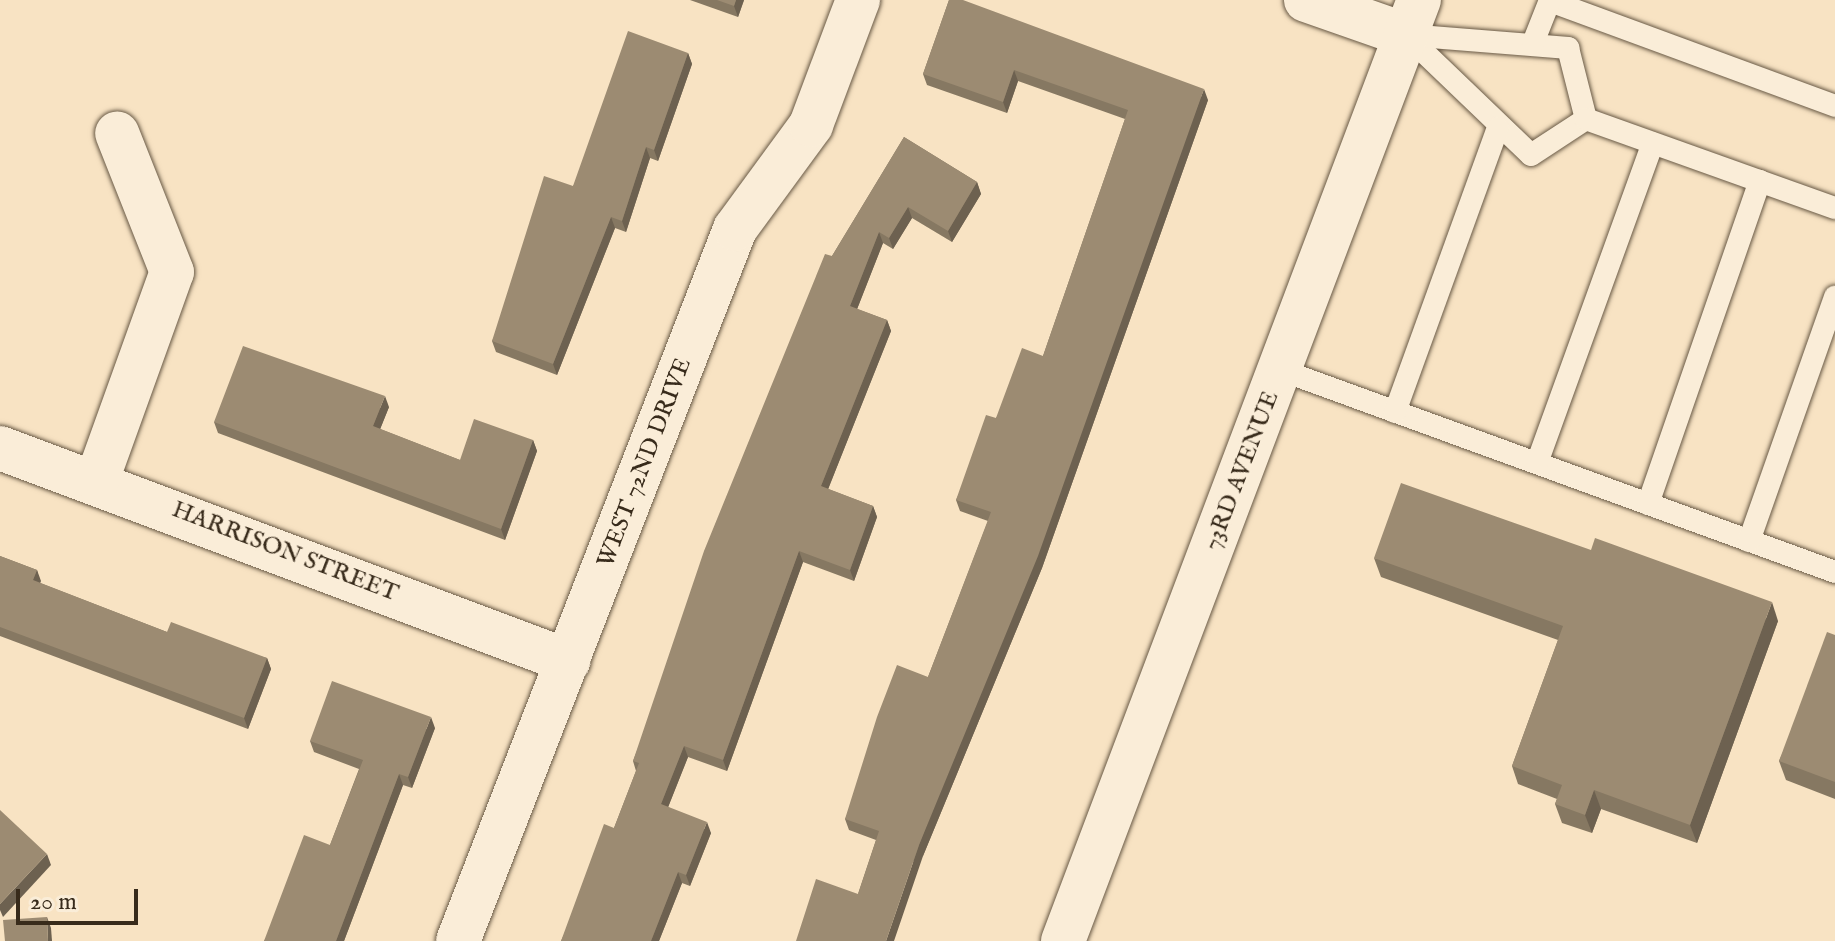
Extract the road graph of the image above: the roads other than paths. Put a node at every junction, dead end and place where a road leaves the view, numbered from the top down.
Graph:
1 (858, 0) edge
2 (1306, 0) edge
3 (1550, 1) edge
4 (1412, 18) edge
5 (1533, 43) junction
6 (1835, 106) edge
7 (1586, 119) junction
8 (1498, 128) junction
9 (117, 133) dead end
10 (1653, 143) junction
11 (1760, 181) junction
12 (1835, 208) edge
13 (1835, 297) edge
14 (1281, 370) junction
15 (1395, 412) junction
16 (0, 448) edge
17 (1537, 463) junction
18 (97, 480) junction
19 (1648, 504) junction
20 (1749, 541) junction
21 (1835, 572) edge
22 (568, 661) junction
23 (458, 941) edge
24 (1063, 941) edge

1 - 22 street, WEST 72ND DRIVE
2 - 4 street
3 - 5 lane
3 - 6 lane
4 - 5 lane
4 - 8 lane
4 - 14 street, 73RD AVENUE
5 - 7 lane
7 - 8 lane
7 - 10 lane
8 - 15 lane
9 - 18 street
10 - 11 lane
10 - 17 lane
11 - 12 lane
11 - 19 lane
13 - 20 lane
14 - 15 lane
14 - 24 street, 73RD AVENUE
15 - 17 lane
16 - 18 street, HARRISON STREET
17 - 19 lane
18 - 22 street, HARRISON STREET
19 - 20 lane
20 - 21 lane
22 - 23 street, WEST 72ND DRIVE

